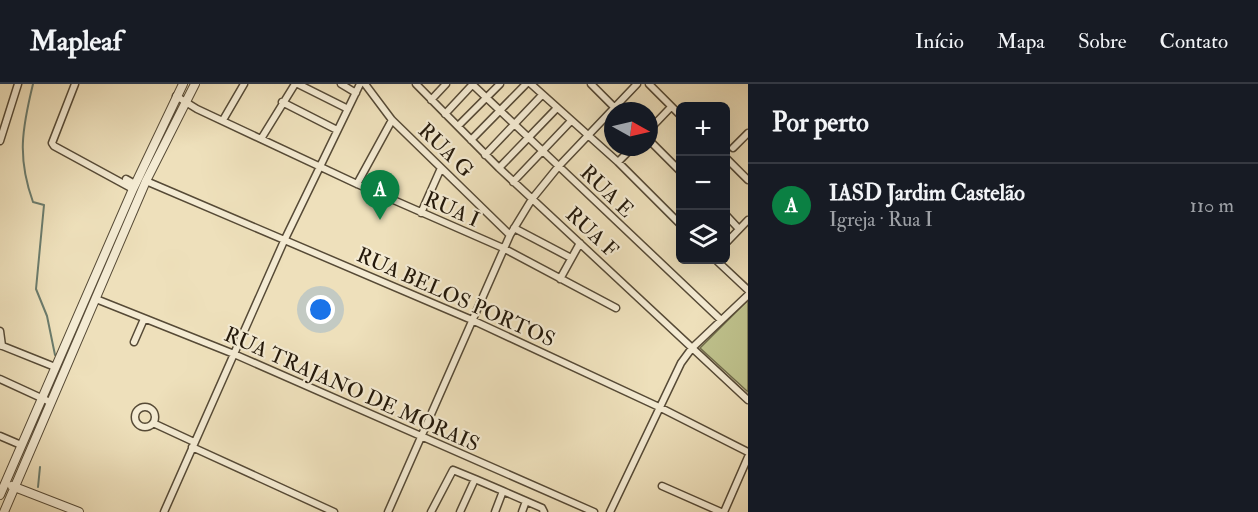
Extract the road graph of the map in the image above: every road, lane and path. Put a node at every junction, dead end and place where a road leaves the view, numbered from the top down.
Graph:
1 (18, 84) edge
2 (75, 84) edge
3 (183, 84) edge
4 (195, 84) edge
5 (244, 84) edge
6 (297, 84) edge
7 (341, 84) edge
8 (360, 84) edge
9 (365, 84) edge
10 (417, 84) edge
11 (446, 84) edge
12 (473, 84) edge
13 (500, 84) edge
14 (529, 84) edge
15 (591, 84) edge
16 (637, 84) edge
17 (649, 84) edge
18 (356, 93) junction
19 (542, 95) junction
20 (176, 96) junction
21 (486, 98) junction
22 (431, 100) junction
23 (185, 101) junction
24 (282, 102) junction
25 (609, 102) edge
26 (619, 102) edge
27 (671, 107) junction
28 (348, 108) junction
29 (556, 109) junction
30 (501, 111) junction
31 (676, 112) edge
32 (445, 114) junction
33 (604, 118) edge
34 (224, 120) junction
35 (392, 120) junction
36 (658, 121) edge
37 (570, 122) junction
38 (514, 125) junction
39 (458, 126) junction
40 (2, 130) edge
41 (337, 130) junction
42 (748, 133) edge
43 (588, 135) junction
44 (528, 138) junction
45 (261, 139) junction
46 (471, 140) junction
47 (0, 141) edge
48 (733, 148) dead end
49 (658, 149) edge
50 (542, 151) junction
51 (485, 155) junction
52 (624, 156) edge
53 (618, 162) junction
54 (730, 162) edge
55 (319, 166) junction
56 (676, 166) edge
57 (558, 167) junction
58 (441, 168) junction
59 (499, 168) junction
60 (126, 179) dead end
61 (748, 180) edge
62 (146, 181) junction
63 (513, 182) junction
64 (357, 184) junction
65 (134, 187) junction
66 (532, 199) junction
67 (421, 213) junction
68 (676, 219) edge
69 (730, 219) edge
70 (748, 220) edge
71 (514, 228) junction
72 (739, 229) junction
73 (510, 235) junction
74 (730, 239) edge
75 (284, 241) junction
76 (580, 243) junction
77 (503, 248) junction
78 (571, 258) junction
79 (720, 264) edge
80 (560, 279) junction
81 (748, 279) edge
82 (745, 287) edge
83 (748, 295) edge
84 (96, 299) junction
85 (616, 308) dead end
86 (144, 319) junction
87 (472, 320) junction
88 (721, 320) junction
89 (0, 332) edge
90 (134, 342) dead end
91 (1, 346) edge
92 (692, 348) junction
93 (234, 354) junction
94 (55, 368) junction
95 (0, 379) edge
96 (41, 399) junction
97 (748, 400) edge
98 (50, 402) junction
99 (658, 407) junction
100 (153, 423) dead end
101 (0, 436) edge
102 (421, 437) junction
103 (21, 445) junction
104 (193, 445) junction
105 (748, 452) edge
106 (748, 457) edge
107 (475, 479) junction
108 (6, 483) junction
109 (662, 486) dead end
110 (15, 487) junction
111 (503, 491) junction
112 (0, 495) edge
113 (526, 501) junction
114 (3, 509) edge
115 (79, 512) edge
116 (164, 512) edge
117 (334, 512) edge
118 (388, 512) edge
119 (431, 512) edge
120 (460, 512) edge
121 (495, 512) edge
122 (522, 512) edge
123 (544, 512) edge
124 (594, 512) edge
125 (610, 512) edge
126 (722, 512) edge

1 - 40 street
2 - 65 street
3 - 20 street
4 - 23 street
5 - 34 street
6 - 24 street
6 - 28 street
7 - 18 street
8 - 18 street
9 - 35 street, RUA G
10 - 22 street, RUA F
11 - 22 street
12 - 21 street, RUA E
12 - 32 street
13 - 21 street
14 - 19 street
14 - 30 street
15 - 25 street
16 - 26 street
17 - 27 street
18 - 28 street
19 - 29 street
19 - 38 street
20 - 23 street, RUA I
20 - 65 street
21 - 30 street, RUA E
21 - 39 street
22 - 32 street, RUA F
23 - 34 street, RUA I
23 - 62 street
24 - 41 street
24 - 45 street
27 - 31 street
27 - 36 street
28 - 41 street
29 - 37 street
29 - 44 street
30 - 38 street, RUA E
30 - 46 street
32 - 39 street, RUA F
33 - 43 street
34 - 45 street, RUA I
35 - 58 street, RUA G
35 - 64 street
37 - 43 street
37 - 50 street
38 - 44 street, RUA E
38 - 51 street
39 - 46 street, RUA F
40 - 47 street
41 - 55 street
42 - 48 street
43 - 53 street
43 - 57 street
44 - 50 street, RUA E
44 - 59 street
45 - 55 street, RUA I
46 - 51 street, RUA F
49 - 56 street
50 - 57 street, RUA E
50 - 63 street
51 - 59 street, RUA F
52 - 53 street
53 - 68 street
54 - 61 street
55 - 64 street, RUA I
55 - 75 street
57 - 66 street
57 - 88 street, RUA E
58 - 67 street
58 - 73 street, RUA G
59 - 63 street, RUA F
60 - 65 street
62 - 75 street, RUA BELOS PORTOS
62 - 84 street
63 - 66 street, RUA F
64 - 67 street, RUA I
65 - 94 street
66 - 71 street
66 - 76 street, RUA F
67 - 77 street, RUA I
69 - 72 street
70 - 72 street
71 - 73 street
71 - 78 street
72 - 74 street
73 - 77 street
75 - 87 street, RUA BELOS PORTOS
75 - 93 street
76 - 78 street
76 - 92 street, RUA F
77 - 80 street, RUA I
77 - 87 street
78 - 80 street
79 - 82 street
80 - 85 street, RUA I
81 - 82 street
83 - 88 street
84 - 86 street, RUA TRAJANO DE MORAIS
84 - 98 street
86 - 90 street
86 - 93 street, RUA TRAJANO DE MORAIS
87 - 99 street, RUA BELOS PORTOS
87 - 102 street
88 - 92 street
89 - 91 street
91 - 94 street
92 - 97 street, RUA F
92 - 99 street
93 - 102 street, RUA TRAJANO DE MORAIS
93 - 104 street
94 - 96 street
95 - 96 street
96 - 98 street
96 - 103 street
98 - 110 street
99 - 105 street, RUA BELOS PORTOS
99 - 125 street
100 - 104 street
101 - 103 street
102 - 118 street
102 - 124 street, RUA TRAJANO DE MORAIS
103 - 108 street
104 - 116 street
104 - 117 street
106 - 126 street
107 - 111 street
107 - 119 street
107 - 120 street
108 - 110 street
108 - 112 street
109 - 126 street
110 - 114 street
110 - 115 street
111 - 113 street
111 - 121 street
113 - 122 street
113 - 123 street

